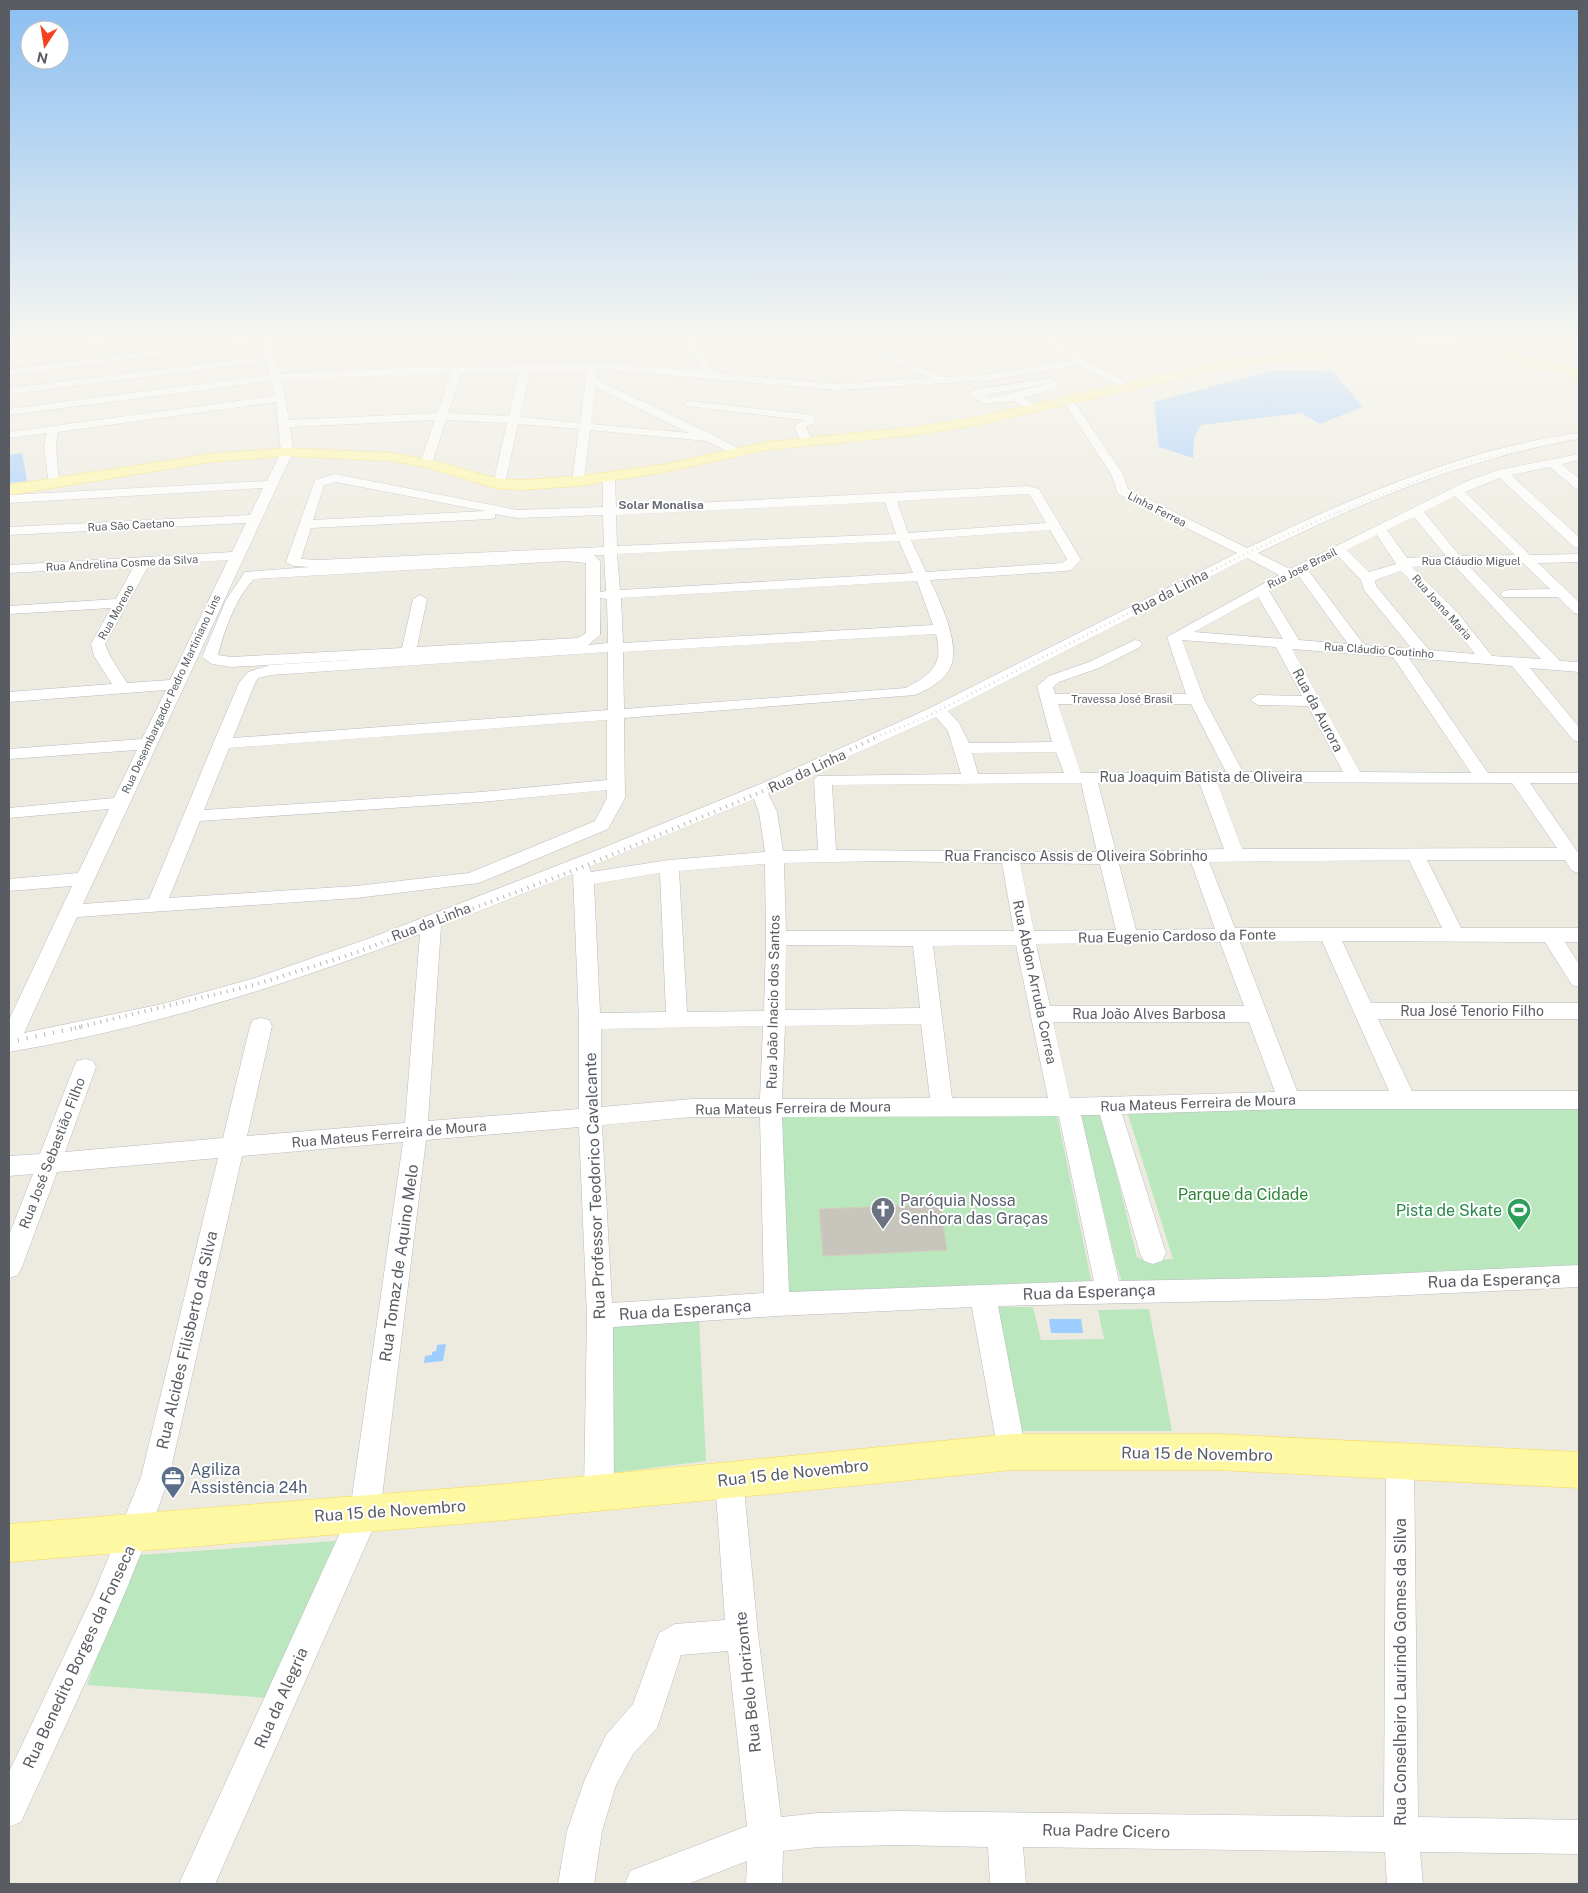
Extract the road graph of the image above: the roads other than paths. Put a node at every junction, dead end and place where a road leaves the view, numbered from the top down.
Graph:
1 (72, 427) edge
2 (283, 427) edge
3 (439, 427) edge
4 (513, 427) edge
5 (584, 427) edge
6 (588, 427) edge
7 (689, 427) edge
8 (801, 427) edge
9 (938, 427) edge
10 (1086, 427) edge
11 (53, 430) junction
12 (1579, 436) edge
13 (9, 437) edge
14 (711, 438) junction
15 (806, 441) junction
16 (41, 445) junction
17 (287, 452) junction
18 (738, 452) junction
19 (1579, 457) edge
20 (1552, 462) junction
21 (426, 463) junction
22 (1502, 473) junction
23 (605, 477) junction
24 (578, 481) junction
25 (271, 484) junction
26 (499, 484) junction
27 (1579, 484) edge
28 (9, 490) edge
29 (50, 490) junction
30 (1457, 491) junction
31 (889, 496) junction
32 (9, 499) edge
33 (606, 510) junction
34 (1416, 512) junction
35 (517, 514) junction
36 (254, 519) junction
37 (305, 524) junction
38 (1056, 526) junction
39 (1380, 530) junction
40 (9, 531) edge
41 (904, 537) junction
42 (1579, 544) edge
43 (1339, 549) junction
44 (608, 550) junction
45 (1246, 553) junction
46 (236, 556) junction
47 (1579, 558) edge
48 (1527, 560) junction
49 (144, 561) junction
50 (1457, 561) junction
51 (1404, 566) junction
52 (9, 569) edge
53 (1295, 571) junction
54 (921, 576) junction
55 (1368, 579) junction
56 (1261, 590) junction
57 (1562, 593) junction
58 (610, 594) junction
59 (1508, 594) dead end
60 (420, 599) dead end
61 (121, 603) junction
62 (230, 607) junction
63 (211, 609) junction
64 (9, 610) edge
65 (1579, 610) edge
66 (942, 629) junction
67 (1178, 635) junction
68 (1135, 644) dead end
69 (1288, 644) junction
70 (1358, 648) junction
71 (611, 649) junction
72 (409, 652) junction
73 (1397, 652) junction
74 (1423, 654) junction
75 (1487, 659) junction
76 (1517, 662) junction
77 (1555, 665) junction
78 (1579, 667) edge
79 (177, 684) junction
80 (122, 688) junction
81 (990, 694) dead end
82 (9, 697) edge
83 (1049, 699) junction
84 (1196, 699) junction
85 (1258, 700) dead end
86 (1313, 701) junction
87 (941, 713) junction
88 (610, 716) junction
89 (1579, 737) edge
90 (146, 744) junction
91 (221, 744) junction
92 (1062, 747) junction
93 (962, 748) junction
94 (9, 754) edge
95 (1354, 776) junction
96 (1482, 776) junction
97 (1206, 777) junction
98 (1237, 777) junction
99 (1517, 777) junction
100 (972, 778) junction
101 (1081, 778) junction
102 (1579, 778) edge
103 (611, 784) junction
104 (759, 792) junction
105 (120, 803) junction
106 (9, 813) edge
107 (194, 816) junction
108 (1415, 854) junction
109 (1235, 855) junction
110 (827, 856) junction
111 (1198, 856) junction
112 (775, 857) junction
113 (1010, 858) junction
114 (1107, 858) junction
115 (1575, 860) edge
116 (670, 866) junction
117 (581, 872) junction
118 (87, 879) junction
119 (9, 885) edge
120 (156, 906) junction
121 (71, 912) junction
122 (431, 924) junction
123 (1329, 934) junction
124 (1455, 935) junction
125 (1579, 935) edge
126 (1551, 936) junction
127 (1128, 937) junction
128 (1228, 937) junction
129 (775, 938) junction
130 (1025, 938) junction
131 (922, 939) junction
132 (1579, 980) edge
133 (1364, 1011) junction
134 (1579, 1011) edge
135 (1041, 1014) junction
136 (1256, 1014) junction
137 (932, 1016) junction
138 (775, 1017) junction
139 (590, 1021) junction
140 (677, 1021) junction
141 (261, 1026) dead end
142 (9, 1043) edge
143 (84, 1067) dead end
144 (1289, 1100) junction
145 (1579, 1100) edge
146 (1406, 1101) junction
147 (1108, 1105) junction
148 (771, 1106) junction
149 (942, 1107) junction
150 (1064, 1107) junction
151 (590, 1116) junction
152 (416, 1131) junction
153 (232, 1148) junction
154 (50, 1162) junction
155 (9, 1166) edge
156 (1153, 1253) dead end
157 (9, 1267) edge
158 (1579, 1276) edge
159 (1109, 1292) junction
160 (983, 1295) junction
161 (776, 1304) junction
162 (600, 1316) junction
163 (1012, 1452) junction
164 (1400, 1460) junction
165 (1579, 1470) edge
166 (729, 1479) junction
167 (599, 1493) junction
168 (365, 1513) junction
169 (137, 1531) junction
170 (9, 1543) edge
171 (742, 1634) junction
172 (9, 1810) edge
173 (1004, 1829) junction
174 (1401, 1834) junction
175 (766, 1836) junction
176 (1579, 1837) edge
177 (197, 1884) edge
178 (576, 1884) edge
179 (643, 1884) edge
180 (764, 1884) edge
181 (1008, 1884) edge
182 (1405, 1884) edge

1 - 11 street
2 - 17 street
3 - 21 street
4 - 26 street
5 - 24 street
6 - 14 street
7 - 14 street
8 - 15 street
9 - 15 main road
10 - 45 street, Linha Ferrea
11 - 13 street
11 - 16 street
12 - 45 street, Rua da Linha
13 - 16 street
14 - 18 street
15 - 18 main road
16 - 29 street
17 - 21 main road
17 - 25 street, Rua Desembargador Pedro Martiniano Lins
17 - 29 main road
18 - 23 main road
19 - 20 street, Rua Jose Brasil
20 - 22 street, Rua Jose Brasil
20 - 27 street
21 - 26 main road
22 - 30 street, Rua Jose Brasil
22 - 42 street
23 - 24 main road
23 - 33 street
24 - 26 main road
25 - 29 street
25 - 36 street, Rua Desembargador Pedro Martiniano Lins
28 - 29 main road
29 - 32 street
30 - 34 street, Rua Jose Brasil
30 - 48 street
31 - 33 street
31 - 38 street
31 - 41 street
33 - 35 street
33 - 44 street
34 - 39 street, Rua Jose Brasil
34 - 50 street
35 - 37 street
35 - 37 street
36 - 40 street, Rua São Caetano
36 - 46 street, Rua Desembargador Pedro Martiniano Lins
37 - 44 street
38 - 41 street
38 - 54 street
39 - 43 street, Rua Jose Brasil
39 - 51 street, Rua Joana Maria
41 - 44 street
41 - 54 street
43 - 53 street, Rua Jose Brasil
43 - 55 street
44 - 58 street
45 - 53 street, Linha Ferrea
45 - 87 street, Rua da Linha
46 - 49 street, Rua Andrelina Cosme da Silva
46 - 63 street, Rua Desembargador Pedro Martiniano Lins
47 - 48 street, Rua Cláudio Miguel
48 - 50 street, Rua Cláudio Miguel
48 - 57 street
49 - 52 street, Rua Andrelina Cosme da Silva
49 - 61 street, Rua Moreno
50 - 51 street, Rua Cláudio Miguel
50 - 77 street
51 - 55 street, Rua Cláudio Miguel
51 - 75 street, Rua Joana Maria
53 - 56 street, Rua Jose Brasil
53 - 70 street
54 - 58 street
54 - 66 street
55 - 74 street
56 - 67 street, Rua Jose Brasil
56 - 69 street, Rua da Aurora
57 - 59 street
57 - 65 street
58 - 71 street
60 - 72 street
61 - 64 street
61 - 80 street, Rua Moreno
62 - 63 street
62 - 72 street
62 - 72 street
63 - 79 street, Rua Desembargador Pedro Martiniano Lins
66 - 71 street
66 - 88 street
67 - 69 street, Rua Cláudio Coutinho
67 - 84 street
68 - 83 street
69 - 70 street, Rua Cláudio Coutinho
69 - 86 street, Rua da Aurora
70 - 73 street, Rua Cláudio Coutinho
71 - 88 street
71 - 91 street
73 - 74 street, Rua Cláudio Coutinho
73 - 96 street
74 - 75 street, Rua Cláudio Coutinho
75 - 76 street, Rua Cláudio Coutinho
76 - 77 street, Rua Cláudio Coutinho
76 - 89 street
77 - 78 street, Rua Cláudio Coutinho
79 - 80 street
79 - 90 street, Rua Desembargador Pedro Martiniano Lins
80 - 82 street
81 - 87 street
83 - 84 street, Travessa José Brasil
83 - 92 street
84 - 98 street
85 - 86 street
86 - 95 street, Rua da Aurora
87 - 93 street
87 - 104 street, Rua da Linha
88 - 91 street
88 - 103 street
90 - 94 street
90 - 105 street, Rua Desembargador Pedro Martiniano Lins
91 - 107 street
92 - 93 street
92 - 101 street
93 - 100 street
95 - 96 street, Rua Joaquim Batista de Oliveira
95 - 98 street, Rua Joaquim Batista de Oliveira
96 - 99 street, Rua Joaquim Batista de Oliveira
97 - 98 street, Rua Joaquim Batista de Oliveira
97 - 101 street, Rua Joaquim Batista de Oliveira
97 - 109 street
99 - 102 street, Rua Joaquim Batista de Oliveira
99 - 115 street
100 - 101 street, Rua Joaquim Batista de Oliveira
100 - 110 street, Rua Joaquim Batista de Oliveira
101 - 114 street
103 - 107 street
103 - 120 street
104 - 112 street, Rua João Inacio dos Santos
104 - 117 street, Rua da Linha
105 - 106 street
105 - 118 street, Rua Desembargador Pedro Martiniano Lins
107 - 120 street
108 - 109 street, Rua Francisco Assis de Oliveira Sobrinho
108 - 115 street, Rua Francisco Assis de Oliveira Sobrinho
108 - 124 street
109 - 111 street, Rua Francisco Assis de Oliveira Sobrinho
110 - 112 street, Rua Francisco Assis de Oliveira Sobrinho
110 - 113 street, Rua Francisco Assis de Oliveira Sobrinho
111 - 114 street, Rua Francisco Assis de Oliveira Sobrinho
111 - 128 street
112 - 116 street, Rua Francisco Assis de Oliveira Sobrinho
112 - 129 street, Rua João Inacio dos Santos
113 - 114 street, Rua Francisco Assis de Oliveira Sobrinho
113 - 130 street, Rua Abdon Arruda Correa
114 - 127 street
116 - 117 street, Rua Francisco Assis de Oliveira Sobrinho
116 - 140 street
117 - 122 street, Rua da Linha
117 - 139 street, Rua Professor Teodorico Cavalcante
118 - 119 street
118 - 121 street, Rua Desembargador Pedro Martiniano Lins
120 - 121 street
121 - 142 street, Rua Desembargador Pedro Martiniano Lins
122 - 142 street, Rua da Linha
122 - 152 street, Rua Tomaz de Aquino Melo
123 - 124 street, Rua Eugenio Cardoso da Fonte
123 - 128 street, Rua Eugenio Cardoso da Fonte
123 - 133 street
124 - 126 street, Rua Eugenio Cardoso da Fonte
125 - 126 street, Rua Eugenio Cardoso da Fonte
126 - 132 street
127 - 128 street, Rua Eugenio Cardoso da Fonte
127 - 130 street, Rua Eugenio Cardoso da Fonte
128 - 136 street
129 - 131 street, Rua Eugenio Cardoso da Fonte
129 - 138 street, Rua João Inacio dos Santos
130 - 131 street, Rua Eugenio Cardoso da Fonte
130 - 135 street, Rua Abdon Arruda Correa
131 - 137 street
133 - 134 street, Rua José Tenorio Filho
133 - 146 street
135 - 136 street, Rua João Alves Barbosa
135 - 150 street, Rua Abdon Arruda Correa
136 - 144 street
137 - 138 street
137 - 149 street
138 - 140 street
138 - 148 street, Rua João Inacio dos Santos
139 - 140 street
139 - 151 street, Rua Professor Teodorico Cavalcante
141 - 153 street, Rua Alcides Filisberto da Silva
143 - 154 street, Rua José Sebastião Filho
144 - 146 street, Rua Mateus Ferreira de Moura
144 - 147 street, Rua Mateus Ferreira de Moura
145 - 146 street, Rua Mateus Ferreira de Moura
147 - 150 street, Rua Mateus Ferreira de Moura
147 - 156 street
148 - 149 street, Rua Mateus Ferreira de Moura
148 - 151 street, Rua Mateus Ferreira de Moura
148 - 161 street, Rua João Inacio dos Santos
149 - 150 street, Rua Mateus Ferreira de Moura
150 - 159 street, Rua Abdon Arruda Correa
151 - 152 street, Rua Mateus Ferreira de Moura
151 - 162 street, Rua Professor Teodorico Cavalcante
152 - 153 street, Rua Mateus Ferreira de Moura
152 - 168 street, Rua Tomaz de Aquino Melo
153 - 154 street, Rua Mateus Ferreira de Moura
153 - 169 street, Rua Alcides Filisberto da Silva
154 - 155 street, Rua Mateus Ferreira de Moura
154 - 157 street, Rua José Sebastião Filho
158 - 159 street, Rua da Esperança
159 - 160 street, Rua da Esperança
160 - 161 street, Rua da Esperança
160 - 163 street
161 - 162 street, Rua da Esperança
162 - 167 street, Rua Professor Teodorico Cavalcante
163 - 164 main road, Rua 15 de Novembro
163 - 166 main road, Rua 15 de Novembro
164 - 165 main road, Rua 15 de Novembro
164 - 174 street, Rua Conselheiro Laurindo Gomes da Silva
166 - 167 main road, Rua 15 de Novembro
166 - 171 street, Rua Belo Horizonte
167 - 168 main road, Rua 15 de Novembro
168 - 169 main road, Rua 15 de Novembro
168 - 177 street, Rua da Alegria
169 - 170 main road, Rua 15 de Novembro
169 - 172 street, Rua Benedito Borges da Fonseca
171 - 175 street, Rua Belo Horizonte
171 - 178 street
173 - 174 street, Rua Padre Cicero
173 - 175 street, Rua Padre Cicero
173 - 181 street
174 - 176 street, Rua Padre Cicero
174 - 182 street, Rua Conselheiro Laurindo Gomes da Silva
175 - 179 street, Rua Padre Cicero
175 - 180 street, Rua Belo Horizonte

